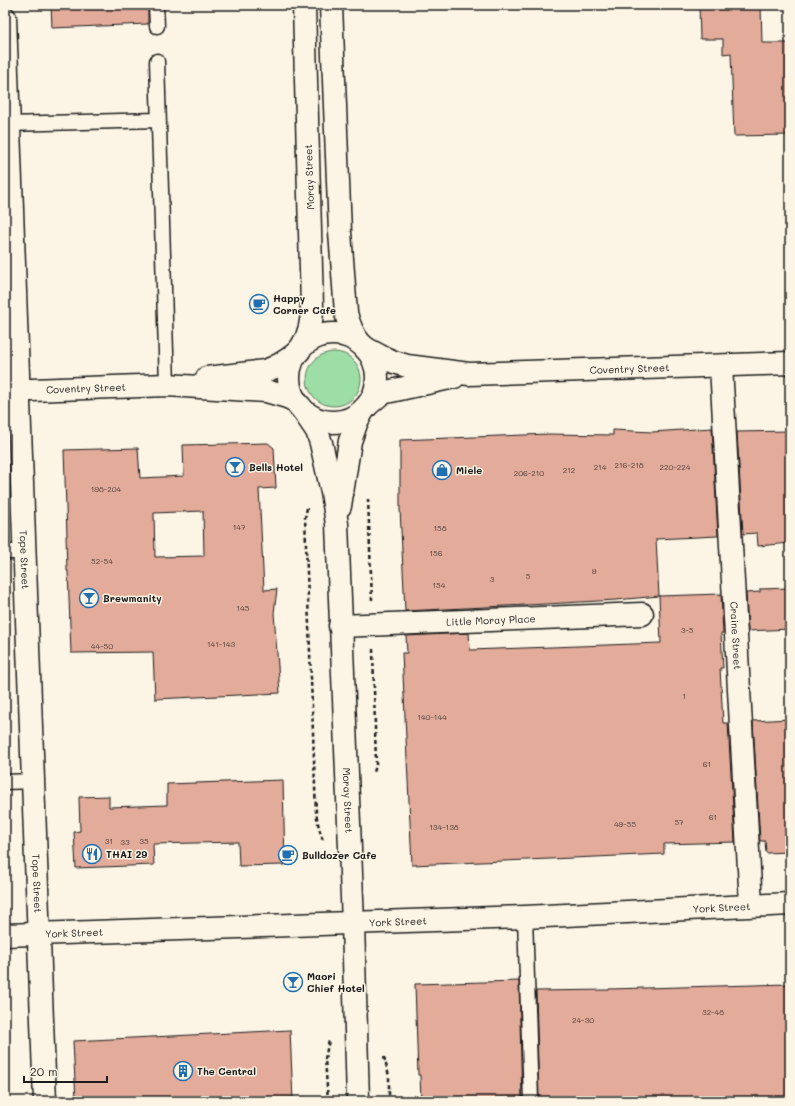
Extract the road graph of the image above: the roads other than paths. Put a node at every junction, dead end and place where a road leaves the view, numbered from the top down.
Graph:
1 (156, 5) edge
2 (304, 5) edge
3 (331, 5) edge
4 (5, 18) edge
5 (157, 26) dead end
6 (157, 61) dead end
7 (158, 120) junction
8 (8, 124) junction
9 (8, 228) edge
10 (362, 345) junction
11 (300, 349) junction
12 (790, 363) edge
13 (721, 366) junction
14 (469, 374) junction
15 (167, 385) junction
16 (12, 390) edge
17 (298, 404) junction
18 (367, 406) junction
19 (337, 524) junction
20 (15, 552) edge
21 (642, 614) dead end
22 (340, 626) junction
23 (34, 781) junction
24 (5, 782) edge
25 (790, 904) edge
26 (751, 905) junction
27 (525, 917) junction
28 (353, 923) junction
29 (40, 934) junction
30 (5, 935) edge
31 (45, 1101) edge
32 (358, 1101) edge
33 (532, 1101) edge

1 - 5 lane
2 - 11 street, Moray Street
3 - 10 street
4 - 8 street, Tope Street
6 - 7 lane
7 - 8 lane
7 - 15 lane
8 - 9 street, Tope Street
9 - 16 street, Tope Street
10 - 11 street
10 - 14 street, Coventry Street
10 - 18 street
11 - 15 street, Coventry Street
11 - 17 street
12 - 13 street, Coventry Street
13 - 14 street, Coventry Street
13 - 26 street, Craine Street
14 - 18 street, Coventry Street
15 - 16 street, Coventry Street
15 - 17 street, Coventry Street
16 - 20 street, Tope Street
17 - 18 street
17 - 19 street, Moray Street
18 - 19 street, Moray Street
19 - 22 street, Moray Street
20 - 23 street, Tope Street
21 - 22 street, Little Moray Place
22 - 28 street, Moray Street
23 - 24 lane
23 - 29 street, Tope Street
25 - 26 street, York Street
26 - 27 street, York Street
27 - 28 street, York Street
27 - 33 lane
28 - 29 street, York Street
28 - 32 street, Moray Street
29 - 30 street, York Street
29 - 31 street, Tope Street

